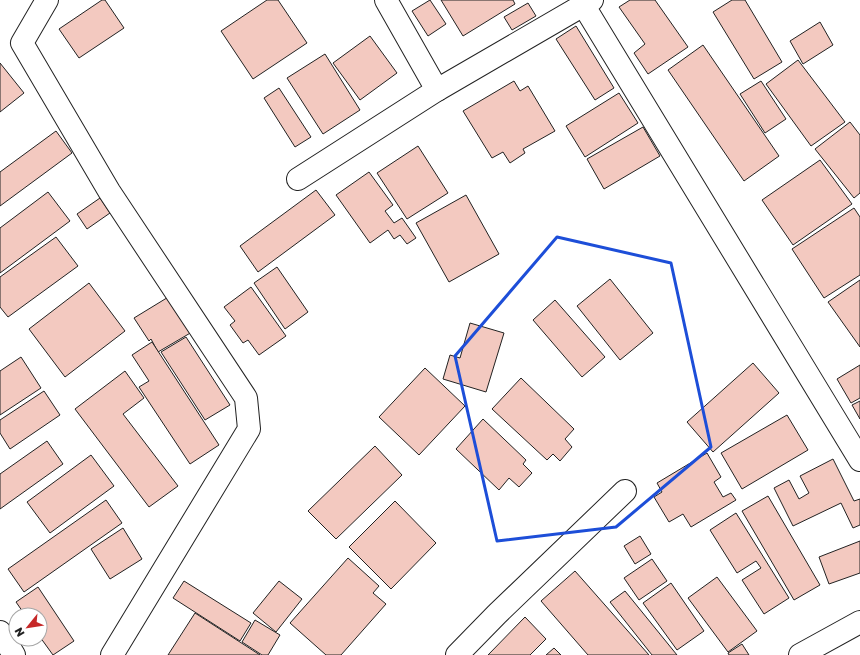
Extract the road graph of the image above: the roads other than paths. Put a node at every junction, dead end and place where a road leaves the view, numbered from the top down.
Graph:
1 (47, 0) edge
2 (386, 0) edge
3 (588, 3) edge
4 (437, 90) junction
5 (298, 179) dead end
6 (860, 460) edge
7 (625, 491) dead end
8 (860, 622) edge
9 (0, 632) edge
10 (14, 655) edge
11 (112, 655) edge
12 (457, 655) edge
13 (800, 655) edge

1 - 11 street
2 - 4 street
3 - 4 street
3 - 6 street
4 - 5 street
7 - 12 street
8 - 13 street
9 - 10 street

